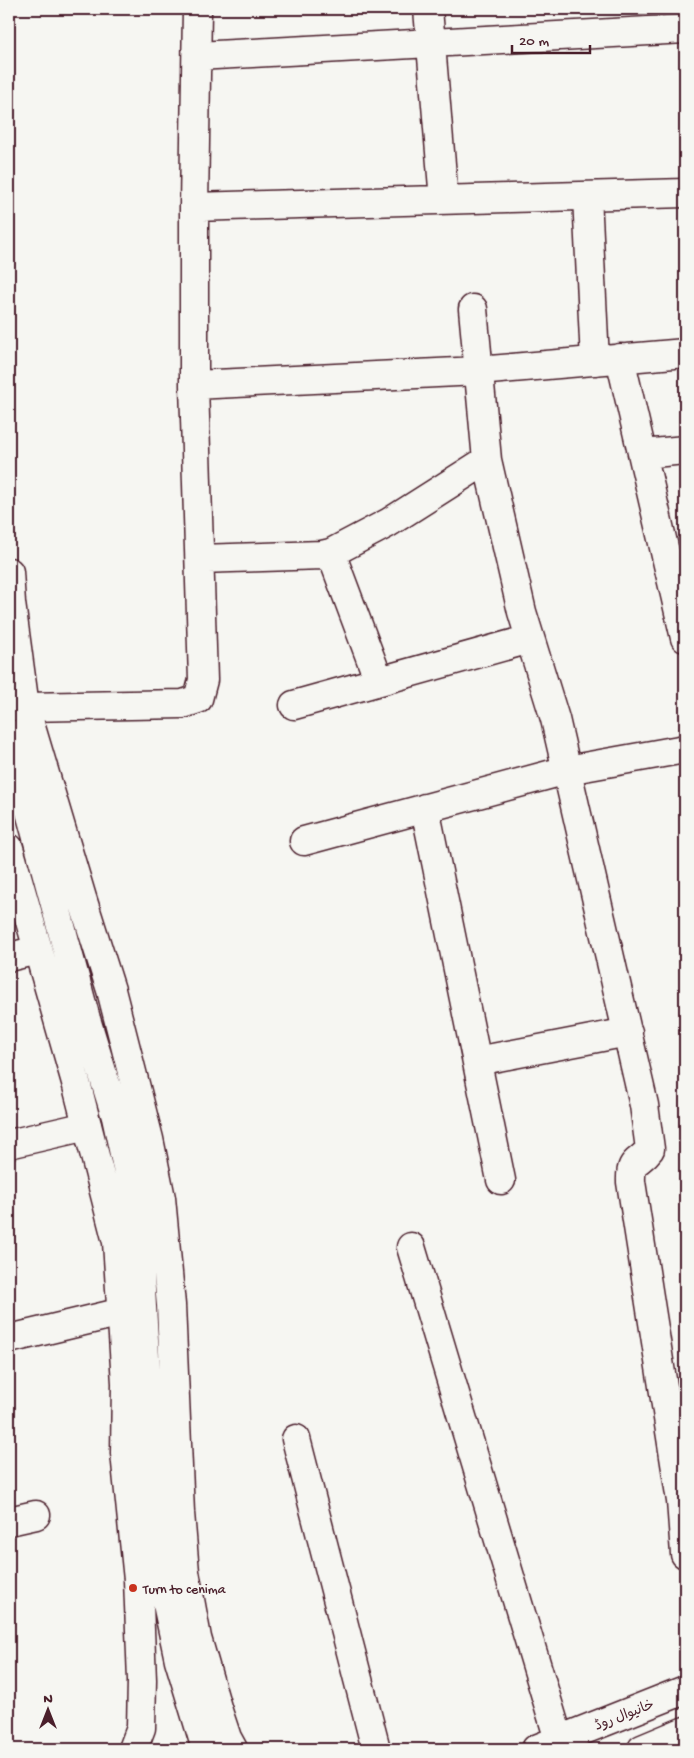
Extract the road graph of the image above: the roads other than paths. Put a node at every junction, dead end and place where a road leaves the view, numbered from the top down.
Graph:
1 (197, 9) edge
2 (428, 9) edge
3 (685, 29) edge
4 (431, 43) junction
5 (197, 56) junction
6 (685, 193) edge
7 (587, 196) junction
8 (444, 200) junction
9 (194, 207) junction
10 (472, 309) dead end
11 (685, 353) edge
12 (607, 360) junction
13 (478, 371) junction
14 (194, 384) junction
15 (685, 450) edge
16 (643, 454) junction
17 (487, 460) junction
18 (331, 553) junction
19 (200, 558) junction
20 (678, 571) edge
21 (9, 572) edge
22 (530, 638) junction
23 (685, 638) edge
24 (379, 681) junction
25 (294, 705) dead end
26 (17, 706) edge
27 (9, 734) edge
28 (685, 749) edge
29 (567, 770) junction
30 (425, 808) junction
31 (304, 841) dead end
32 (9, 848) edge
33 (38, 950) junction
34 (9, 957) edge
35 (628, 1032) junction
36 (477, 1060) junction
37 (87, 1126) junction
38 (9, 1144) edge
39 (501, 1180) dead end
40 (411, 1247) dead end
41 (122, 1312) junction
42 (9, 1339) edge
43 (296, 1439) dead end
44 (36, 1515) dead end
45 (9, 1521) edge
46 (685, 1554) edge
47 (685, 1690) edge
48 (685, 1731) edge
49 (548, 1744) edge
50 (133, 1749) edge
51 (206, 1749) edge
52 (234, 1749) edge
53 (376, 1749) edge
54 (642, 1749) edge

1 - 5 street
2 - 4 street
3 - 4 street
4 - 5 street
4 - 8 street
5 - 9 street
6 - 7 street
7 - 8 street
7 - 12 street
8 - 9 street
9 - 14 street
10 - 13 street
11 - 12 street
12 - 13 street
12 - 16 street
13 - 14 street
13 - 17 street
14 - 19 street
15 - 16 street
16 - 20 street
17 - 18 street
17 - 22 street
18 - 19 street
18 - 24 street
19 - 26 street
20 - 23 street
21 - 26 street
22 - 24 street
22 - 29 street
24 - 25 street
26 - 52 street
27 - 51 street
28 - 29 street
29 - 30 street
29 - 35 street
30 - 31 street
30 - 36 street
32 - 33 street
33 - 34 street
33 - 37 street
35 - 36 street
35 - 46 street
36 - 39 street
37 - 38 street
37 - 41 street
40 - 49 street
41 - 42 street
41 - 50 street
43 - 53 street
44 - 45 street
47 - 49 street, خانیوال روڈ
48 - 54 street

